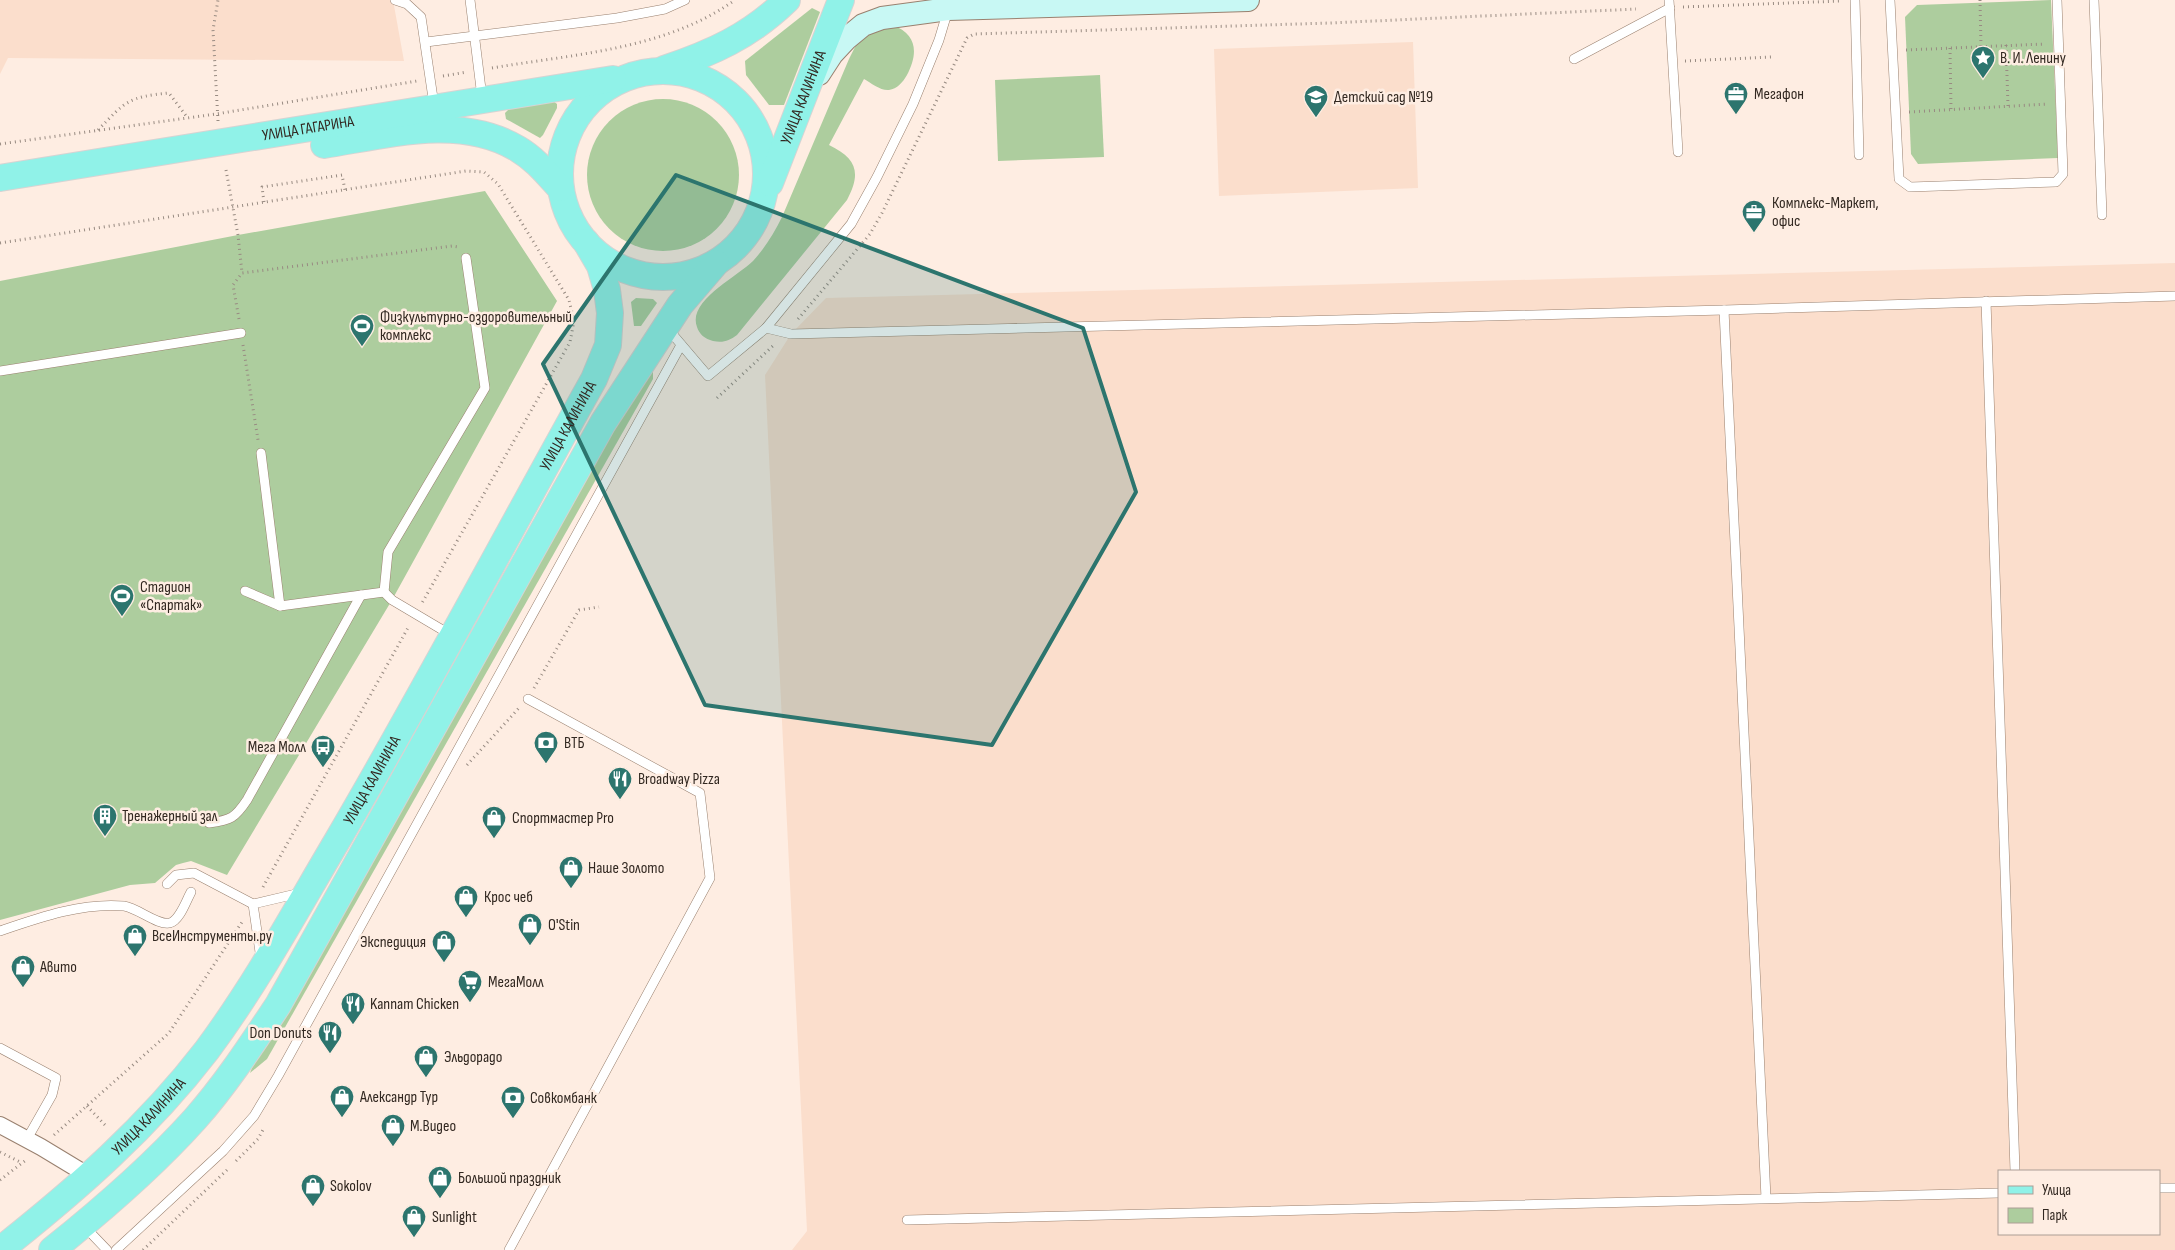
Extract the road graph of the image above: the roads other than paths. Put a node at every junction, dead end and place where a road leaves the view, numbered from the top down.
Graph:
1 (395, 0) edge
2 (470, 0) edge
3 (685, 0) edge
4 (787, 0) edge
5 (842, 0) edge
6 (897, 0) edge
7 (1248, 0) edge
8 (1855, 0) edge
9 (1890, 0) edge
10 (2057, 0) edge
11 (2094, 0) edge
12 (406, 2) edge
13 (1669, 4) edge
14 (948, 10) junction
15 (474, 36) junction
16 (426, 42) junction
17 (1574, 59) dead end
18 (661, 70) junction
19 (616, 79) junction
20 (483, 100) junction
21 (802, 102) junction
22 (435, 108) junction
23 (1678, 152) dead end
24 (1859, 155) dead end
25 (0, 178) edge
26 (560, 188) junction
27 (766, 193) junction
28 (0, 195) edge
29 (2102, 215) dead end
30 (586, 242) junction
31 (466, 258) road end
32 (716, 263) junction
33 (2175, 296) edge
34 (1986, 301) junction
35 (1724, 310) junction
36 (766, 328) junction
37 (241, 333) road end
38 (674, 336) junction
39 (0, 371) edge
40 (261, 453) road end
41 (245, 591) dead end
42 (384, 592) junction
43 (361, 595) junction
44 (280, 606) junction
45 (452, 636) junction
46 (528, 698) dead end
47 (208, 823) dead end
48 (167, 884) dead end
49 (308, 891) junction
50 (191, 892) dead end
51 (253, 904) junction
52 (0, 931) edge
53 (262, 969) junction
54 (0, 1048) edge
55 (0, 1125) edge
56 (27, 1139) junction
57 (2015, 1170) edge
58 (89, 1176) junction
59 (2160, 1188) edge
60 (2175, 1188) edge
61 (1998, 1193) edge
62 (1766, 1198) junction
63 (907, 1220) dead end
64 (83, 1225) junction
65 (3, 1243) edge
66 (52, 1250) edge
67 (107, 1250) edge
68 (116, 1250) edge
69 (509, 1250) edge

1 - 12 lane
2 - 15 lane
3 - 15 lane
4 - 18 main road
5 - 21 main road, УЛИЦА КАЛИНИНА
6 - 14 street
7 - 14 street
8 - 24 lane
9 - 10 lane
11 - 29 lane
12 - 16 lane
13 - 17 lane
13 - 23 lane
14 - 21 street
14 - 36 lane
15 - 16 lane
15 - 20 lane
16 - 22 lane
18 - 19 main road, УЛИЦА ГАГАРИНА
18 - 27 main road
19 - 20 main road, УЛИЦА ГАГАРИНА
19 - 26 main road
20 - 22 main road, УЛИЦА ГАГАРИНА
21 - 27 main road, УЛИЦА КАЛИНИНА
22 - 25 main road, УЛИЦА ГАГАРИНА
26 - 28 main road, УЛИЦА ГАГАРИНА
26 - 30 main road
27 - 32 main road, УЛИЦА КАЛИНИНА
30 - 32 main road
30 - 45 main road, УЛИЦА КАЛИНИНА
31 - 42 lane
32 - 38 main road, УЛИЦА КАЛИНИНА
33 - 34 lane
34 - 35 lane
34 - 57 lane
35 - 36 lane
35 - 62 lane
36 - 38 lane
37 - 39 lane
38 - 64 main road, УЛИЦА КАЛИНИНА
38 - 68 lane
40 - 44 lane
41 - 44 lane
42 - 43 lane
42 - 45 lane
43 - 44 lane
43 - 47 lane
45 - 49 main road, УЛИЦА КАЛИНИНА
46 - 69 lane
48 - 51 lane
49 - 51 lane
49 - 53 main road, УЛИЦА КАЛИНИНА
50 - 52 lane
51 - 53 lane
53 - 58 main road, УЛИЦА КАЛИНИНА
54 - 56 lane
55 - 56 street
56 - 58 street
58 - 65 main road, УЛИЦА КАЛИНИНА
59 - 60 lane
61 - 62 lane
62 - 63 lane
64 - 66 main road, УЛИЦА КАЛИНИНА
64 - 67 lane

